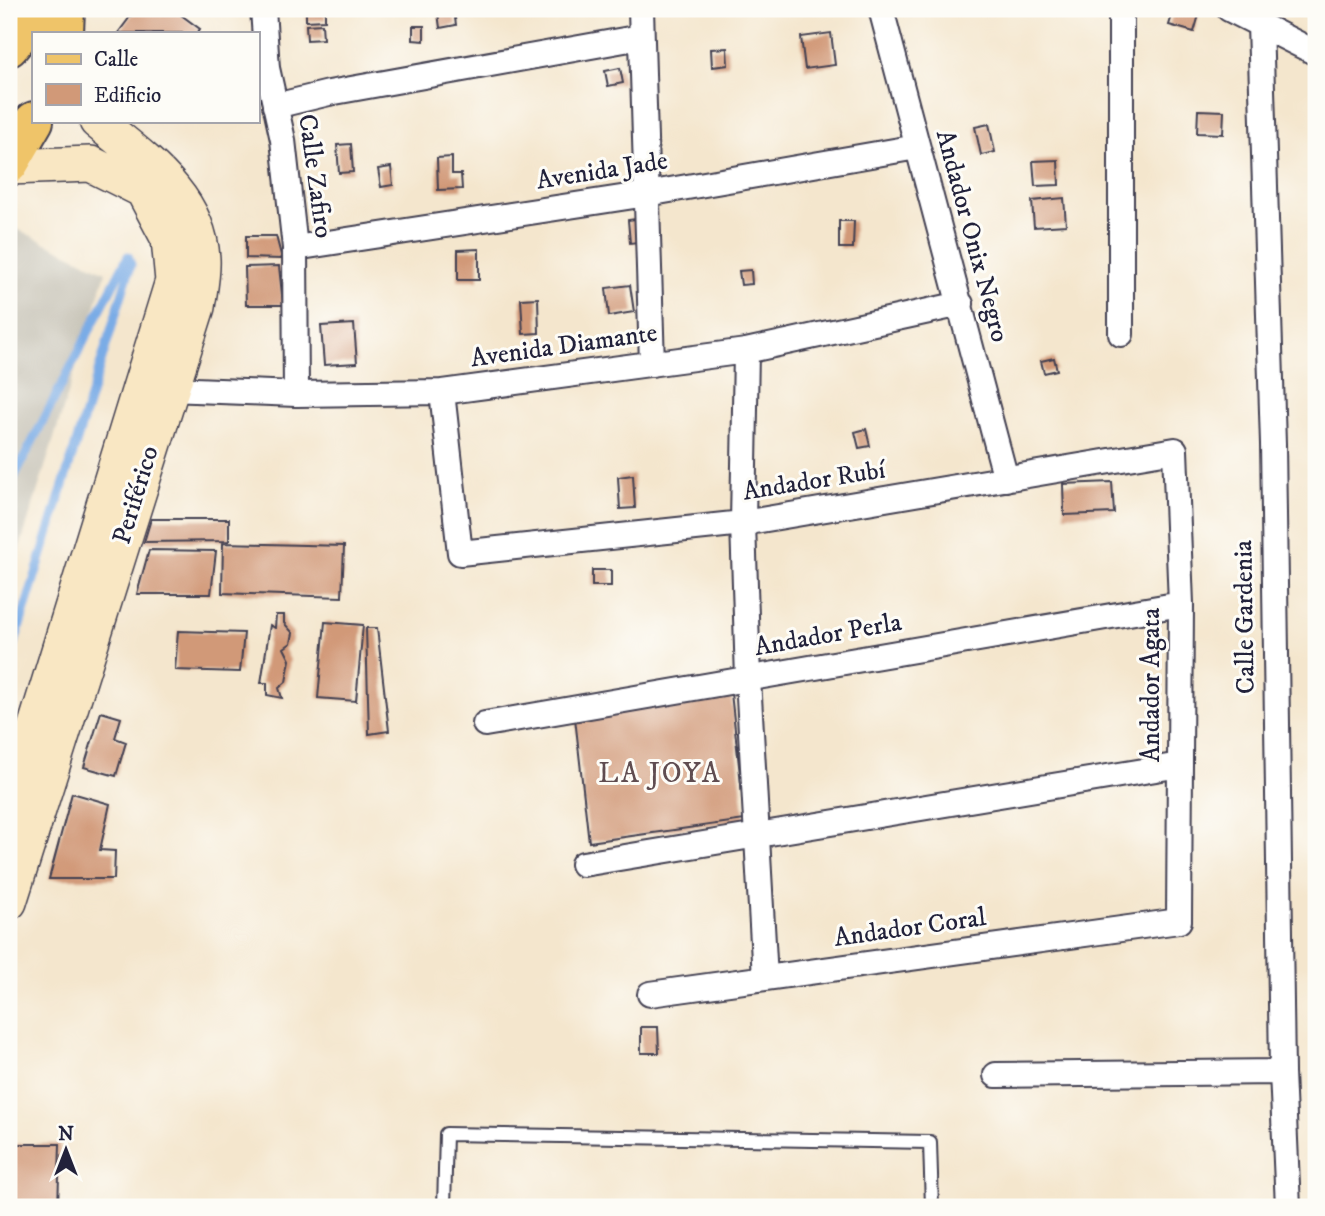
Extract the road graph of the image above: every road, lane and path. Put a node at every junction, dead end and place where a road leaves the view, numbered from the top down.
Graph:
1 (40, 9) edge
2 (65, 9) edge
3 (263, 9) edge
4 (640, 9) edge
5 (881, 9) edge
6 (1121, 9) edge
7 (1229, 9) edge
8 (1260, 25) junction
9 (64, 32) edge
10 (641, 37) junction
11 (9, 47) edge
12 (1316, 53) edge
13 (275, 106) junction
14 (33, 122) edge
15 (98, 122) edge
16 (917, 147) junction
17 (9, 166) edge
18 (647, 194) junction
19 (183, 234) junction
20 (295, 248) junction
21 (961, 304) junction
22 (1121, 334) dead end
23 (746, 351) junction
24 (652, 364) junction
25 (169, 389) junction
26 (442, 392) junction
27 (296, 394) junction
28 (1175, 450) joint
29 (1006, 479) junction
30 (743, 523) junction
31 (1181, 604) junction
32 (748, 679) junction
33 (485, 723) dead end
34 (1180, 765) junction
35 (9, 813) edge
36 (755, 834) junction
37 (583, 864) dead end
38 (9, 902) edge
39 (1179, 920) joint
40 (765, 978) junction
41 (650, 994) dead end
42 (1282, 1072) junction
43 (996, 1075) dead end
44 (444, 1207) edge
45 (932, 1207) edge
46 (1288, 1207) edge

1 - 11 main road
2 - 9 main road
3 - 13 street, Calle Zafiro
4 - 10 street
5 - 16 street, Andador Onix Negro
6 - 22 street
7 - 8 street
8 - 12 street
8 - 42 street, Calle Gardenia
10 - 13 street
10 - 18 street
13 - 20 street, Calle Zafiro
14 - 17 main road
15 - 19 main road, Periférico
16 - 18 street, Avenida Jade
16 - 21 street, Andador Onix Negro
17 - 19 main road, Periférico
18 - 20 street, Avenida Jade
18 - 24 street
19 - 25 main road, Periférico
19 - 35 main road, Periférico
20 - 27 street, Calle Zafiro
21 - 23 street, Avenida Diamante
21 - 29 street, Andador Onix Negro
23 - 24 street, Avenida Diamante
23 - 30 street
24 - 26 street, Avenida Diamante
25 - 27 street, Avenida Diamante
25 - 38 main road, Periférico
26 - 27 street, Avenida Diamante
26 - 30 street, Andador Rubí
28 - 29 street, Andador Rubí
28 - 31 street, Andador Agata
29 - 30 street, Andador Rubí
30 - 32 street
31 - 32 street, Andador Perla
31 - 34 street, Andador Agata
32 - 33 street, Andador Perla
32 - 36 street
34 - 36 street
34 - 39 street, Andador Agata
36 - 37 street
36 - 40 street
39 - 40 street, Andador Coral
40 - 41 street, Andador Coral
42 - 43 street
42 - 46 street, Calle Gardenia
44 - 45 lane

